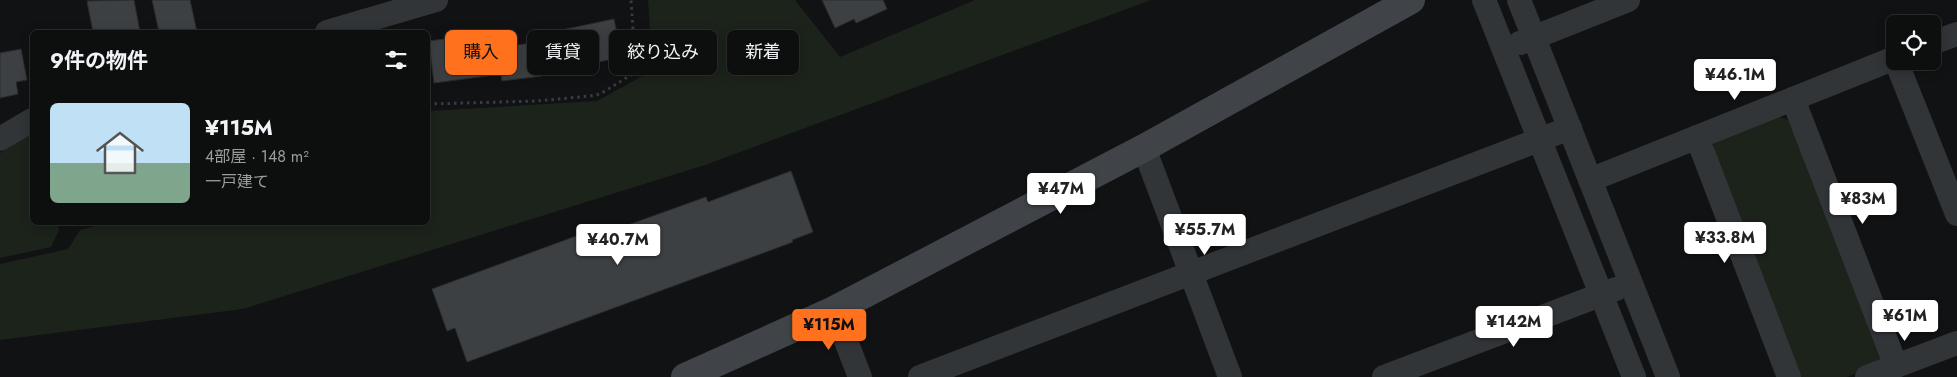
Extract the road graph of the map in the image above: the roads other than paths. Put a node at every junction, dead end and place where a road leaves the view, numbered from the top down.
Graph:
1 (436, 0) edge
2 (1411, 0) edge
3 (1484, 0) edge
4 (1519, 0) edge
5 (1628, 0) edge
6 (334, 30) edge
7 (1957, 34) edge
8 (1534, 38) junction
9 (1941, 40) edge
10 (1504, 49) junction
11 (1886, 64) edge
12 (1900, 70) edge
13 (1793, 99) junction
14 (30, 121) edge
15 (1570, 128) junction
16 (1697, 137) junction
17 (0, 139) edge
18 (1540, 140) junction
19 (1144, 148) junction
20 (1590, 180) junction
21 (1957, 214) edge
22 (1191, 273) junction
23 (1631, 283) junction
24 (1601, 295) junction
25 (834, 310) junction
26 (1957, 343) edge
27 (1896, 366) junction
28 (685, 377) edge
29 (860, 377) edge
30 (920, 377) edge
31 (1229, 377) edge
32 (1384, 377) edge
33 (1634, 377) edge
34 (1668, 377) edge
35 (1789, 377) edge
36 (1867, 377) edge

1 - 6 street
2 - 19 street
3 - 10 street
4 - 8 street
5 - 8 street
7 - 9 street
8 - 10 street
8 - 15 street
10 - 18 street
11 - 13 street
12 - 21 street
13 - 16 street
13 - 27 street
14 - 17 street
15 - 18 street
15 - 20 street
16 - 20 street
16 - 35 street
18 - 22 street
18 - 24 street
19 - 22 street
19 - 25 street
20 - 23 street
22 - 30 street
22 - 31 street
23 - 24 street
23 - 34 street
24 - 32 street
24 - 33 street
25 - 28 street
25 - 29 street
26 - 27 street
27 - 36 street

